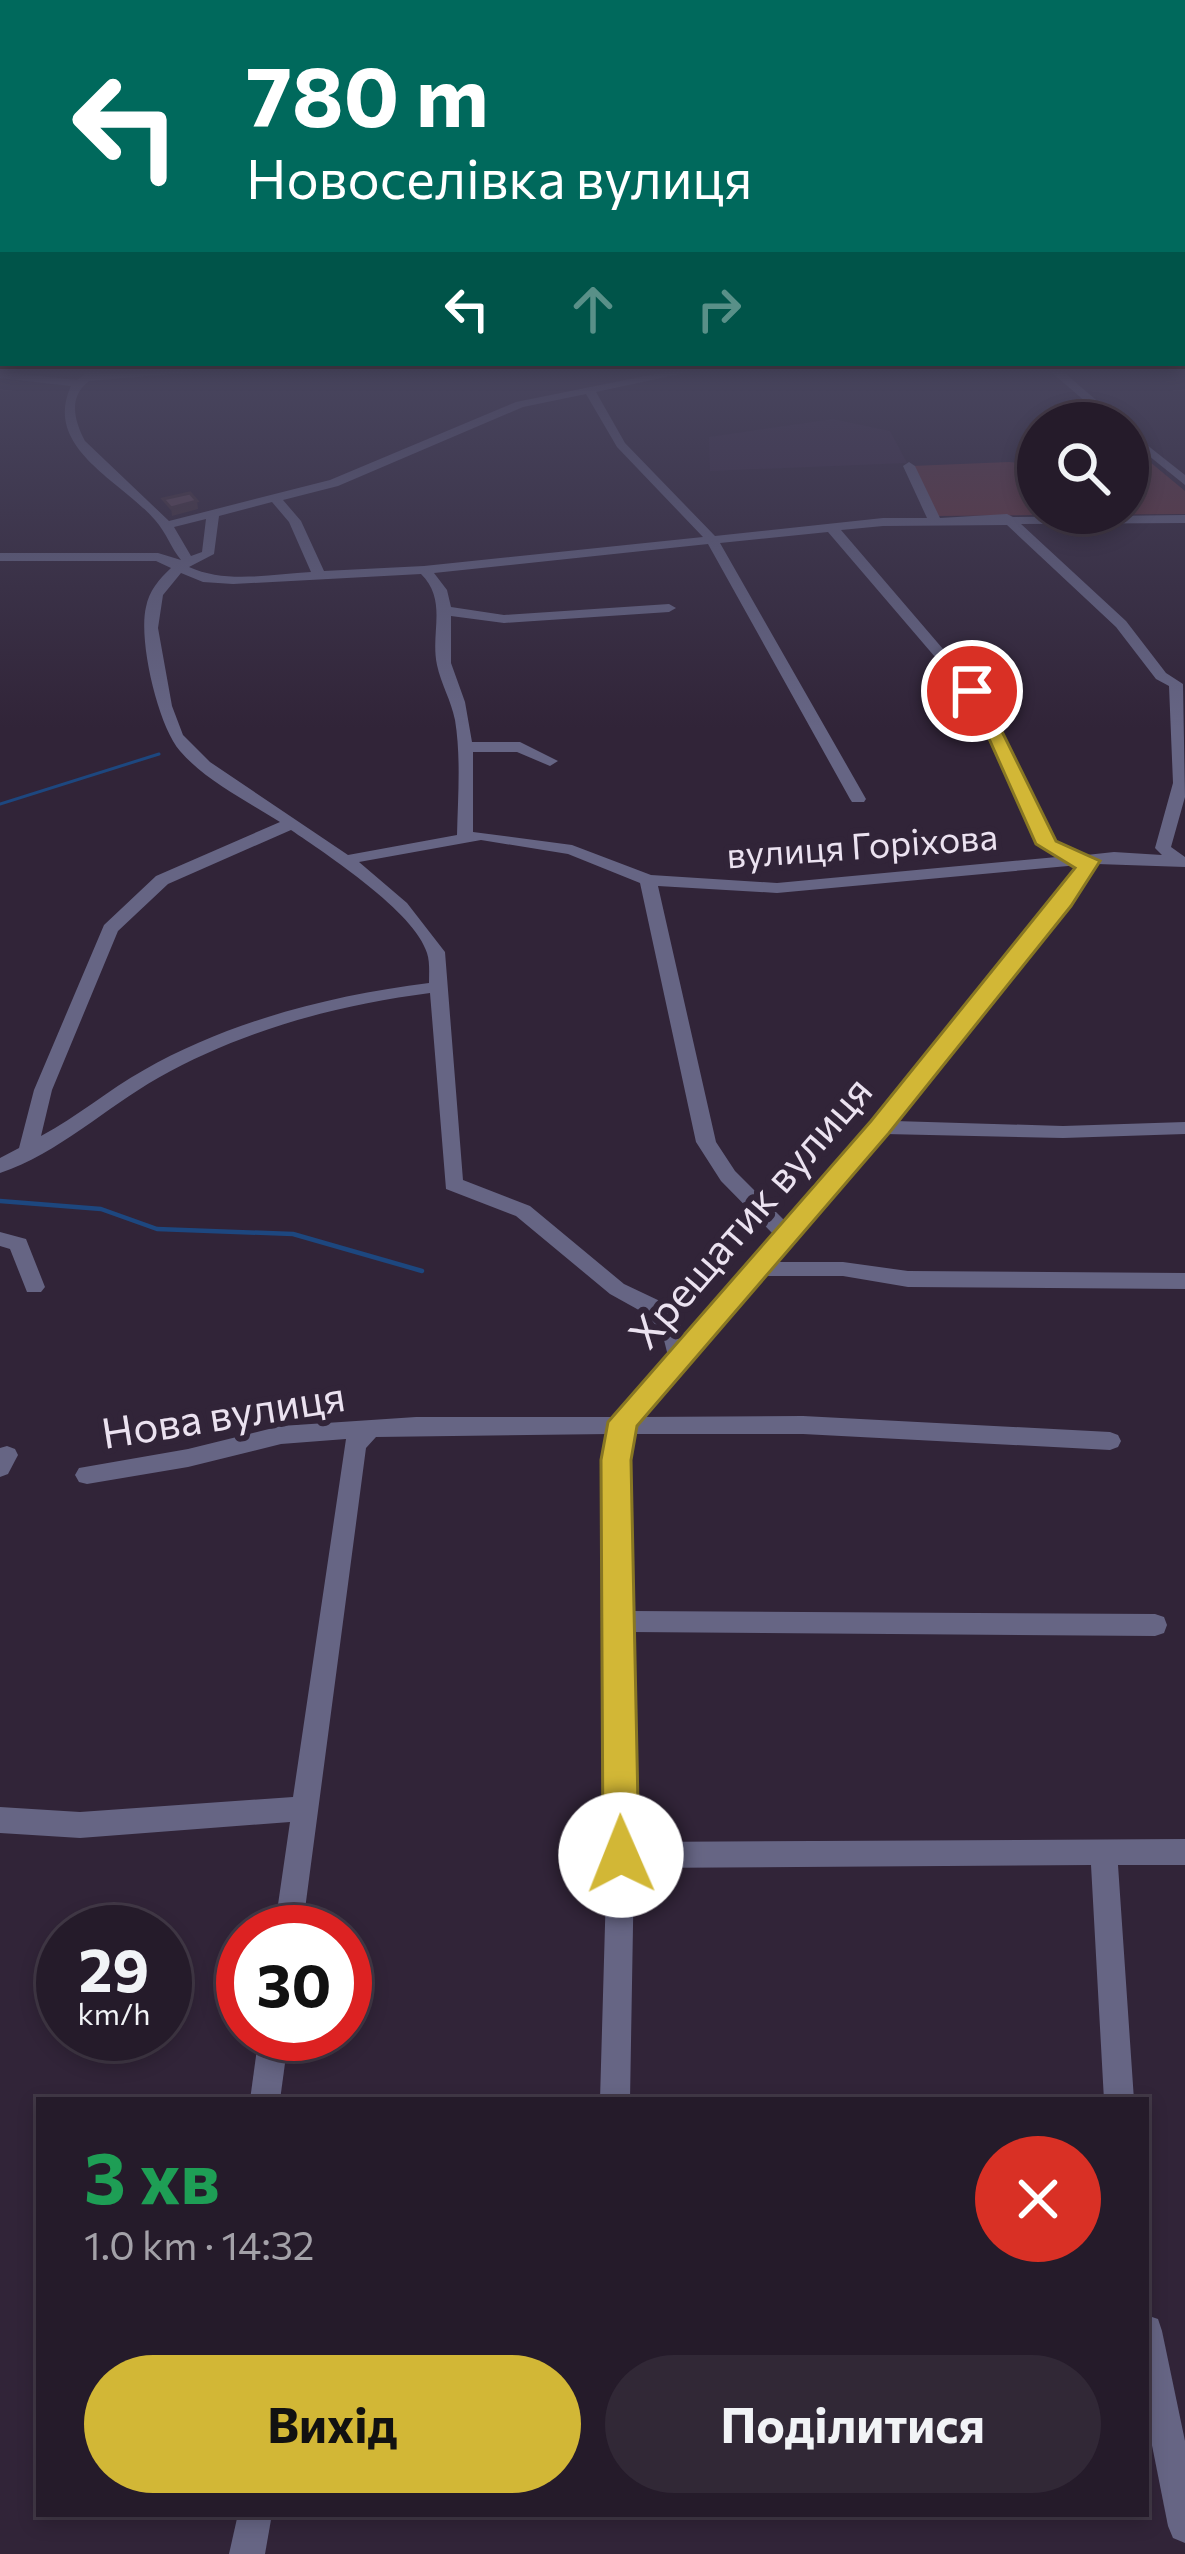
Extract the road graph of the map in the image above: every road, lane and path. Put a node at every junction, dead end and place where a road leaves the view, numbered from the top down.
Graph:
1 (130, 489) edge
2 (311, 489) edge
3 (667, 489) edge
4 (920, 489) edge
5 (276, 500) junction
6 (213, 517) junction
7 (1007, 518) junction
8 (934, 519) junction
9 (1185, 519) edge
10 (168, 525) junction
11 (832, 527) junction
12 (712, 540) junction
13 (0, 557) edge
14 (185, 564) junction
15 (424, 570) junction
16 (319, 576) junction
17 (669, 608) dead end
18 (447, 611) junction
19 (465, 747) junction
20 (550, 760) dead end
21 (1182, 792) edge
22 (857, 799) dead end
23 (290, 824) junction
24 (465, 835) junction
25 (1164, 840) junction
26 (1127, 856) junction
27 (345, 860) junction
28 (1082, 861) junction
29 (1180, 861) edge
30 (648, 880) junction
31 (438, 987) junction
32 (880, 1127) junction
33 (1185, 1128) edge
34 (28, 1150) junction
35 (0, 1166) edge
36 (787, 1235) junction
37 (0, 1239) edge
38 (756, 1269) junction
39 (1185, 1281) edge
40 (34, 1287) dead end
41 (679, 1357) junction
42 (622, 1422) junction
43 (371, 1428) junction
44 (1109, 1442) dead end
45 (87, 1475) dead end
46 (617, 1621) junction
47 (1156, 1625) dead end
48 (306, 1808) junction
49 (0, 1820) edge
50 (1185, 1852) edge
51 (1104, 1853) junction
52 (621, 1855) junction
53 (292, 1905) edge
54 (270, 2061) edge
55 (265, 2097) edge
56 (615, 2097) edge
57 (1119, 2097) edge
58 (1149, 2346) edge
59 (254, 2517) edge
60 (1185, 2526) edge
61 (247, 2554) edge

1 - 10 street
2 - 5 street
3 - 12 street
4 - 8 street
5 - 6 street
5 - 16 street
6 - 10 street
6 - 14 street
7 - 8 street
7 - 9 street
7 - 21 street
8 - 11 street
10 - 14 street
11 - 12 street
11 - 28 street
12 - 15 street
12 - 22 street
13 - 14 street
14 - 16 street
14 - 23 street
15 - 16 street
15 - 18 street
17 - 18 street
18 - 19 street
19 - 20 street
19 - 24 street
21 - 25 street
23 - 27 street
23 - 34 street
24 - 27 street, вулиця Горіхова
24 - 30 street, вулиця Горіхова
25 - 26 street
25 - 29 street
26 - 28 street, вулиця Горіхова
26 - 29 street, вулиця Горіхова
27 - 31 street
28 - 30 street, вулиця Горіхова
28 - 32 street, Хрещатик вулиця
30 - 36 street
31 - 34 street
31 - 41 street
32 - 33 street
32 - 36 street, Хрещатик вулиця
34 - 35 street
36 - 38 street, Хрещатик вулиця
37 - 40 street
38 - 39 street
38 - 41 street, Хрещатик вулиця
41 - 42 street, Хрещатик вулиця
42 - 43 street, Нова вулиця
42 - 44 street, Нова вулиця
42 - 46 street
43 - 45 street, Нова вулиця
43 - 48 street
46 - 47 street
46 - 52 street
48 - 49 street
48 - 53 street
50 - 51 street
51 - 52 street
51 - 57 street
52 - 56 street
54 - 55 street
58 - 60 street
59 - 61 street

